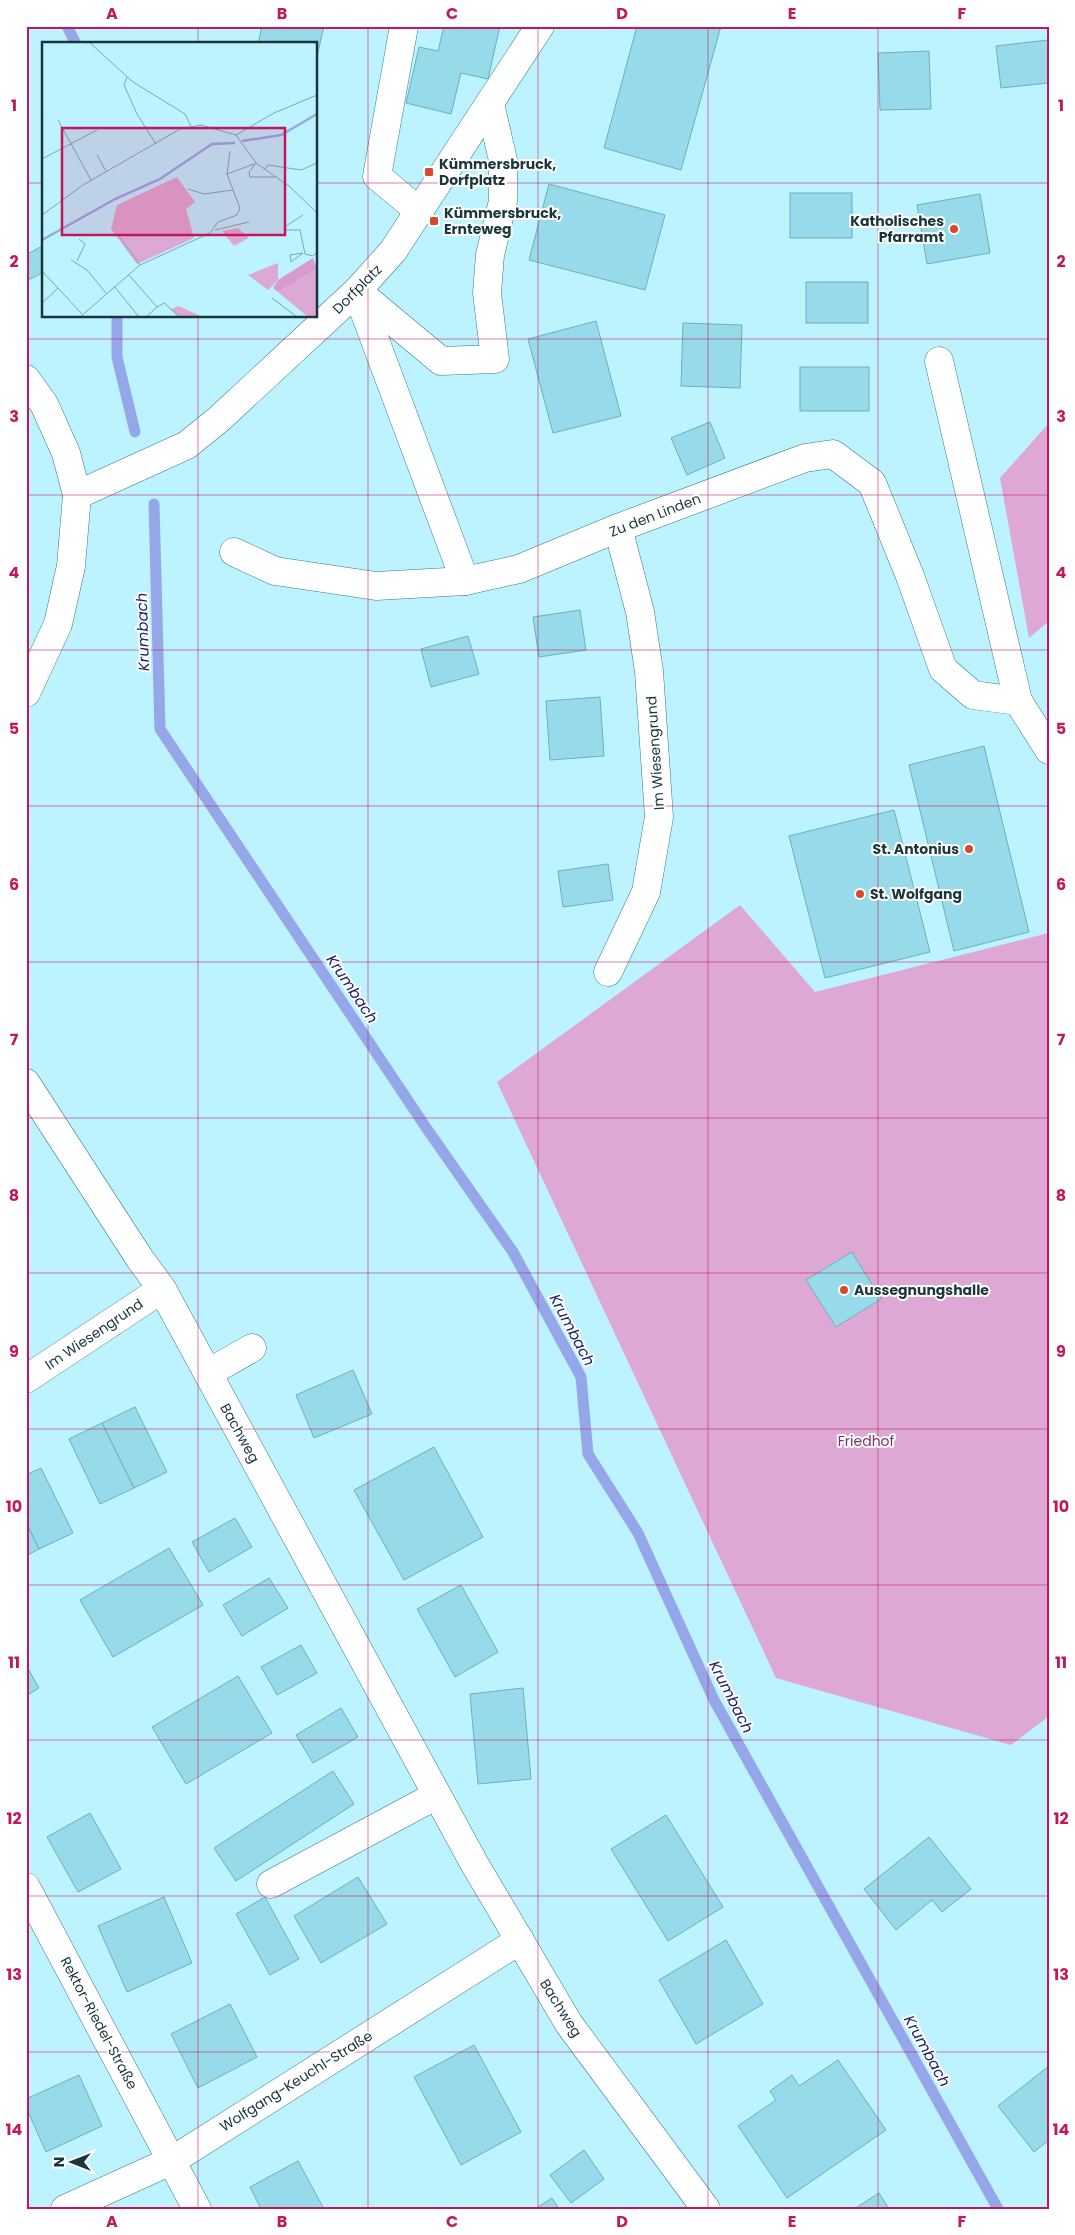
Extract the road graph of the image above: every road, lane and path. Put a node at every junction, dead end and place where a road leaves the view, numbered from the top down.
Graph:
1 (404, 26) edge
2 (540, 26) edge
3 (490, 104) junction
4 (420, 212) junction
5 (357, 291) junction
6 (939, 361) dead end
7 (26, 379) edge
8 (77, 495) junction
9 (618, 528) junction
10 (234, 552) dead end
11 (465, 581) junction
12 (26, 693) edge
13 (1018, 701) junction
14 (1049, 750) edge
15 (608, 972) dead end
16 (26, 1082) edge
17 (162, 1289) junction
18 (252, 1348) dead end
19 (208, 1374) junction
20 (26, 1379) edge
21 (437, 1795) junction
22 (271, 1884) dead end
23 (26, 1887) edge
24 (520, 1940) junction
25 (173, 2160) junction
26 (65, 2209) edge
27 (197, 2209) edge
28 (706, 2209) edge

1 - 4 street
2 - 3 street, Dorfplatz
3 - 4 street, Dorfplatz
3 - 5 street
4 - 5 street, Dorfplatz
5 - 8 street, Dorfplatz
5 - 11 street
6 - 13 street
7 - 8 street
8 - 12 street
9 - 11 street, Zu den Linden
9 - 13 street, Zu den Linden
9 - 15 street, Im Wiesengrund
10 - 11 street, Zu den Linden
13 - 14 street
16 - 17 street, Bachweg
17 - 19 street, Bachweg
17 - 20 street, Im Wiesengrund
18 - 19 street
19 - 21 street, Bachweg
21 - 22 street
21 - 24 street, Bachweg
23 - 25 street, Rektor-Riedel-Straße
24 - 25 street, Wolfgang-Keuchl-Straße
24 - 28 street, Bachweg
25 - 26 street, Wolfgang-Keuchl-Straße
25 - 27 street, Rektor-Riedel-Straße

